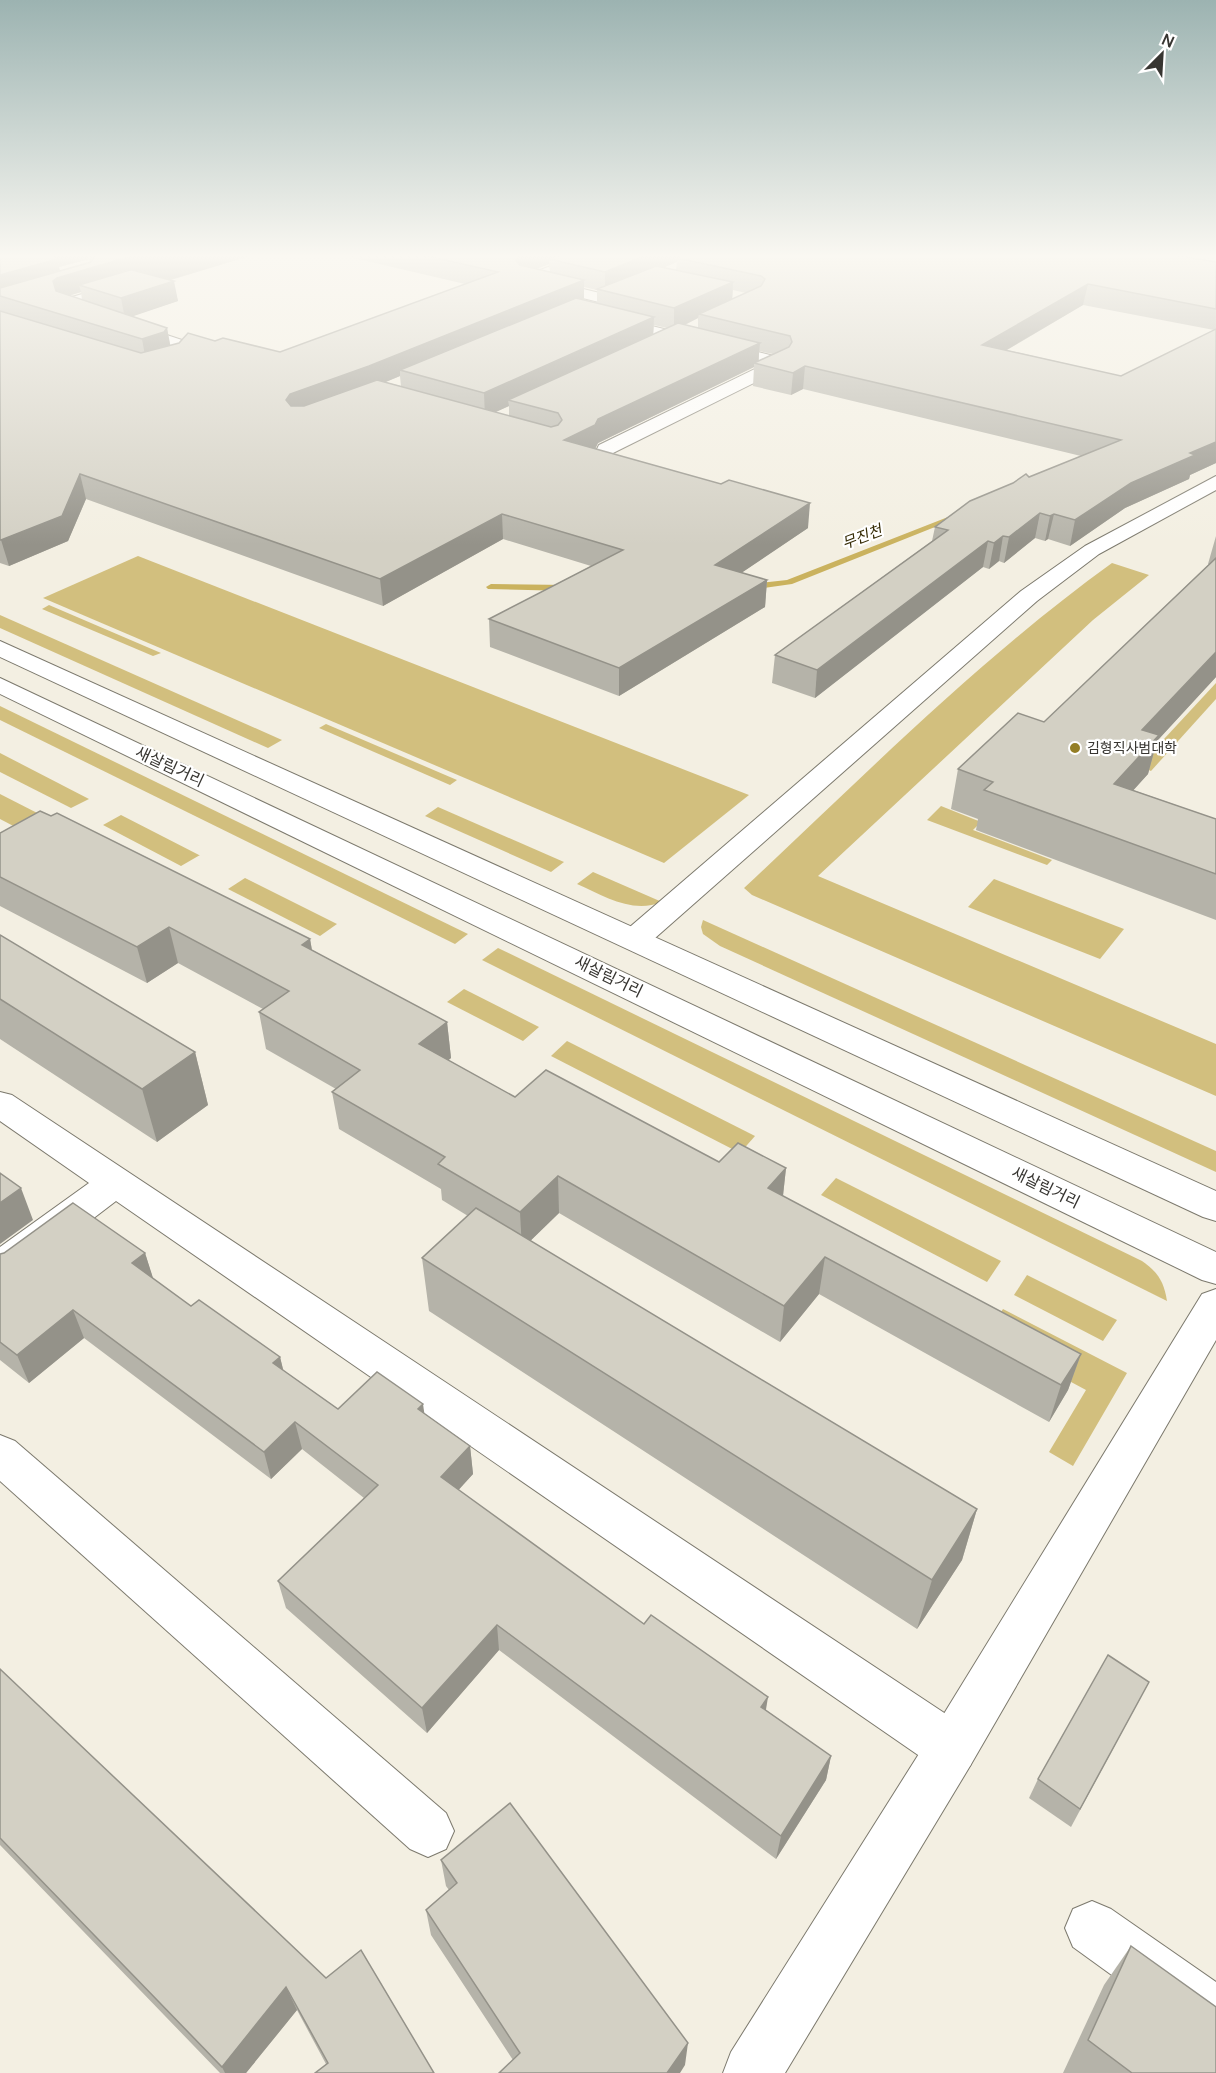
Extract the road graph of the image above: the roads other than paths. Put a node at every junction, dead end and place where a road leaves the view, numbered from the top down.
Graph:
1 (182, 352) edge
2 (734, 352) edge
3 (135, 364) edge
4 (606, 449) edge
5 (1216, 482) edge
6 (0, 648) edge
7 (0, 685) edge
8 (635, 939) junction
9 (0, 1104) edge
10 (115, 1183) junction
11 (1216, 1207) edge
12 (0, 1268) edge
13 (1216, 1269) edge
14 (1216, 1305) edge
15 (0, 1454) edge
16 (951, 1748) junction
17 (428, 1831) dead end
18 (1092, 1928) dead end
19 (1216, 2016) edge
20 (752, 2073) edge

1 - 3 street
2 - 4 street
5 - 8 street
6 - 8 street
7 - 13 street, 새살림거리
8 - 11 street
9 - 10 street
10 - 12 street
10 - 16 street
14 - 16 street
15 - 17 street
16 - 20 street
18 - 19 street

